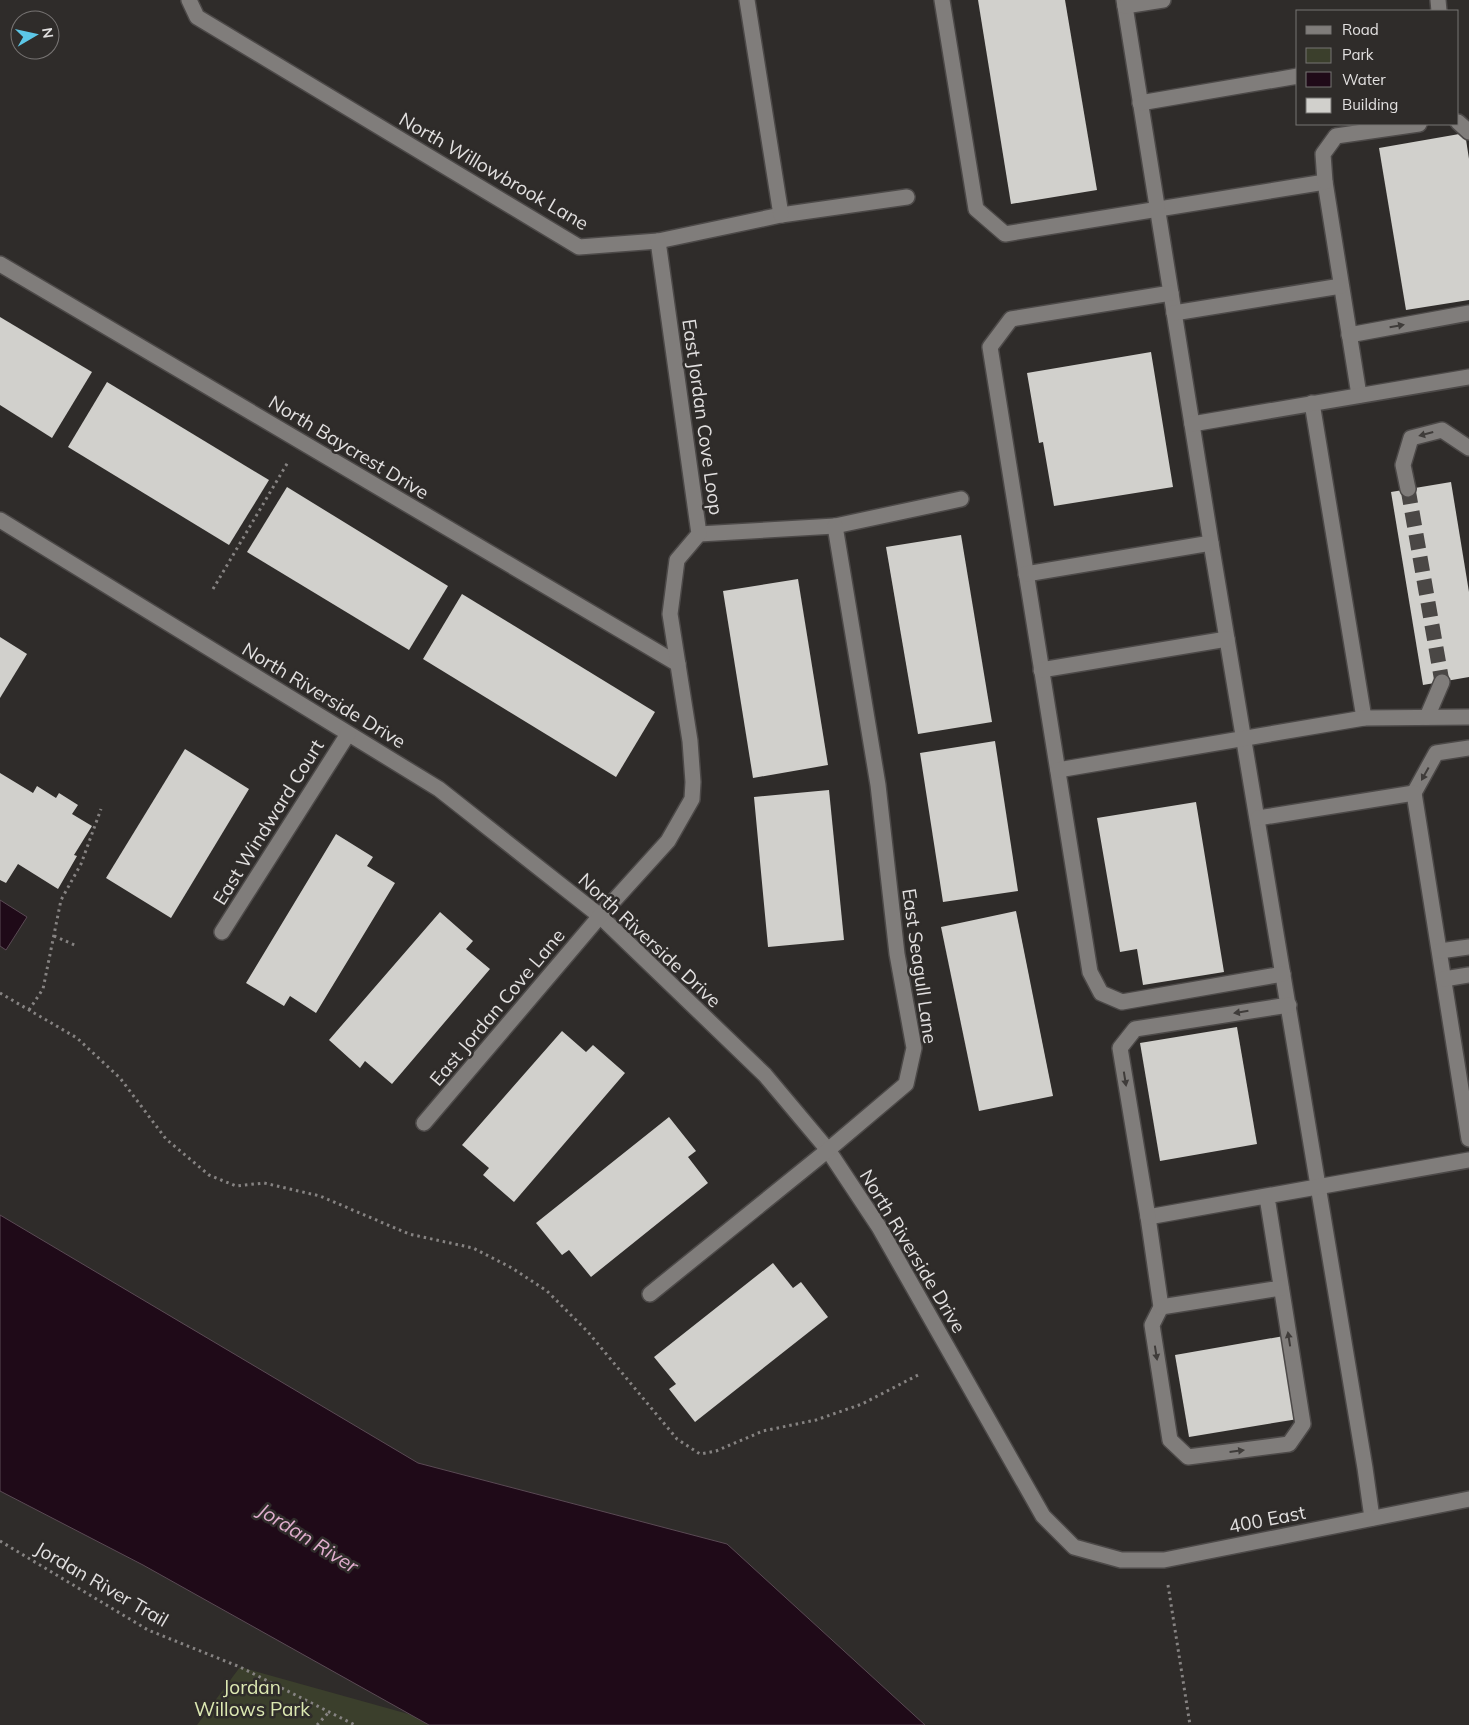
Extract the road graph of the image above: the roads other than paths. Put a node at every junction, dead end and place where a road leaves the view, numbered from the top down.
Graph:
1 (189, 0) edge
2 (747, 0) edge
3 (942, 0) edge
4 (1162, 0) edge
5 (1124, 3) edge
6 (1296, 76) edge
7 (1140, 103) junction
8 (1459, 123) edge
9 (1412, 125) edge
10 (1469, 132) edge
11 (1325, 182) junction
12 (907, 197) dead end
13 (1157, 210) junction
14 (781, 215) junction
15 (658, 241) junction
16 (0, 264) edge
17 (1341, 286) junction
18 (1171, 293) junction
19 (1174, 313) junction
20 (1469, 313) edge
21 (1349, 335) junction
22 (1469, 377) edge
23 (1358, 396) junction
24 (1312, 403) junction
25 (1192, 424) junction
26 (1469, 448) edge
27 (1408, 489) tunnel mouth
28 (961, 499) dead end
29 (0, 520) edge
30 (835, 526) junction
31 (699, 534) junction
32 (1211, 542) junction
33 (1026, 574) junction
34 (1228, 639) junction
35 (678, 664) junction
36 (1041, 670) junction
37 (1442, 682) tunnel mouth
38 (1427, 717) junction
39 (1469, 717) edge
40 (1364, 718) junction
41 (348, 734) junction
42 (1244, 738) junction
43 (1469, 748) edge
44 (1058, 770) junction
45 (1414, 793) junction
46 (1258, 818) junction
47 (600, 916) junction
48 (222, 932) dead end
49 (1469, 947) edge
50 (1440, 951) junction
51 (1283, 974) junction
52 (1469, 975) edge
53 (1444, 979) junction
54 (1289, 1005) junction
55 (424, 1123) dead end
56 (1469, 1139) edge
57 (828, 1150) junction
58 (1469, 1160) edge
59 (1318, 1186) junction
60 (1267, 1197) junction
61 (1148, 1217) junction
62 (1281, 1288) junction
63 (650, 1294) dead end
64 (1161, 1307) junction
65 (1469, 1499) edge
66 (1372, 1518) junction
67 (1074, 1547) joint

1 - 15 street, North Willowbrook Lane
2 - 14 street
3 - 13 street
4 - 5 street
5 - 7 street
6 - 7 street
7 - 13 street
8 - 10 street
9 - 11 street
11 - 13 street
11 - 17 street
12 - 14 street, North Willowbrook Lane
13 - 18 street
14 - 15 street, North Willowbrook Lane
15 - 31 street, East Jordan Cove Loop
16 - 35 street, North Baycrest Drive
17 - 19 street
17 - 21 street
18 - 19 street
18 - 33 street
19 - 25 street
21 -> 20 street
21 - 23 street
22 - 23 street
23 - 24 street
24 - 25 street
24 - 40 street
25 - 32 street
26 -> 27 street
28 - 30 street
29 - 41 street, North Riverside Drive
30 - 31 street
30 - 57 street, East Seagull Lane
31 - 35 street, East Jordan Cove Loop
32 - 33 street
32 - 34 street
33 - 36 street
34 - 36 street
34 - 42 street
35 - 47 street, East Jordan Cove Loop
36 - 44 street
37 - 38 street
38 - 39 street
38 - 40 street
40 - 42 street
41 - 47 street, North Riverside Drive
41 - 48 street, East Windward Court
42 - 44 street
42 - 46 street
43 -> 45 street
44 - 51 street
45 - 46 street
45 - 50 street
46 - 51 street
47 - 55 street, East Jordan Cove Lane
47 - 57 street, North Riverside Drive
49 - 50 street
50 - 53 street
51 - 54 street
52 - 53 street
53 - 56 street
54 - 59 street
54 -> 61 street
57 - 63 street, East Seagull Lane
57 - 67 street, North Riverside Drive
58 - 59 street
59 - 60 street
59 - 66 street
60 - 61 street
60 - 62 street
61 - 64 street
62 - 64 street
64 -> 62 street
65 - 66 street, 400 East
66 - 67 street, 400 East

